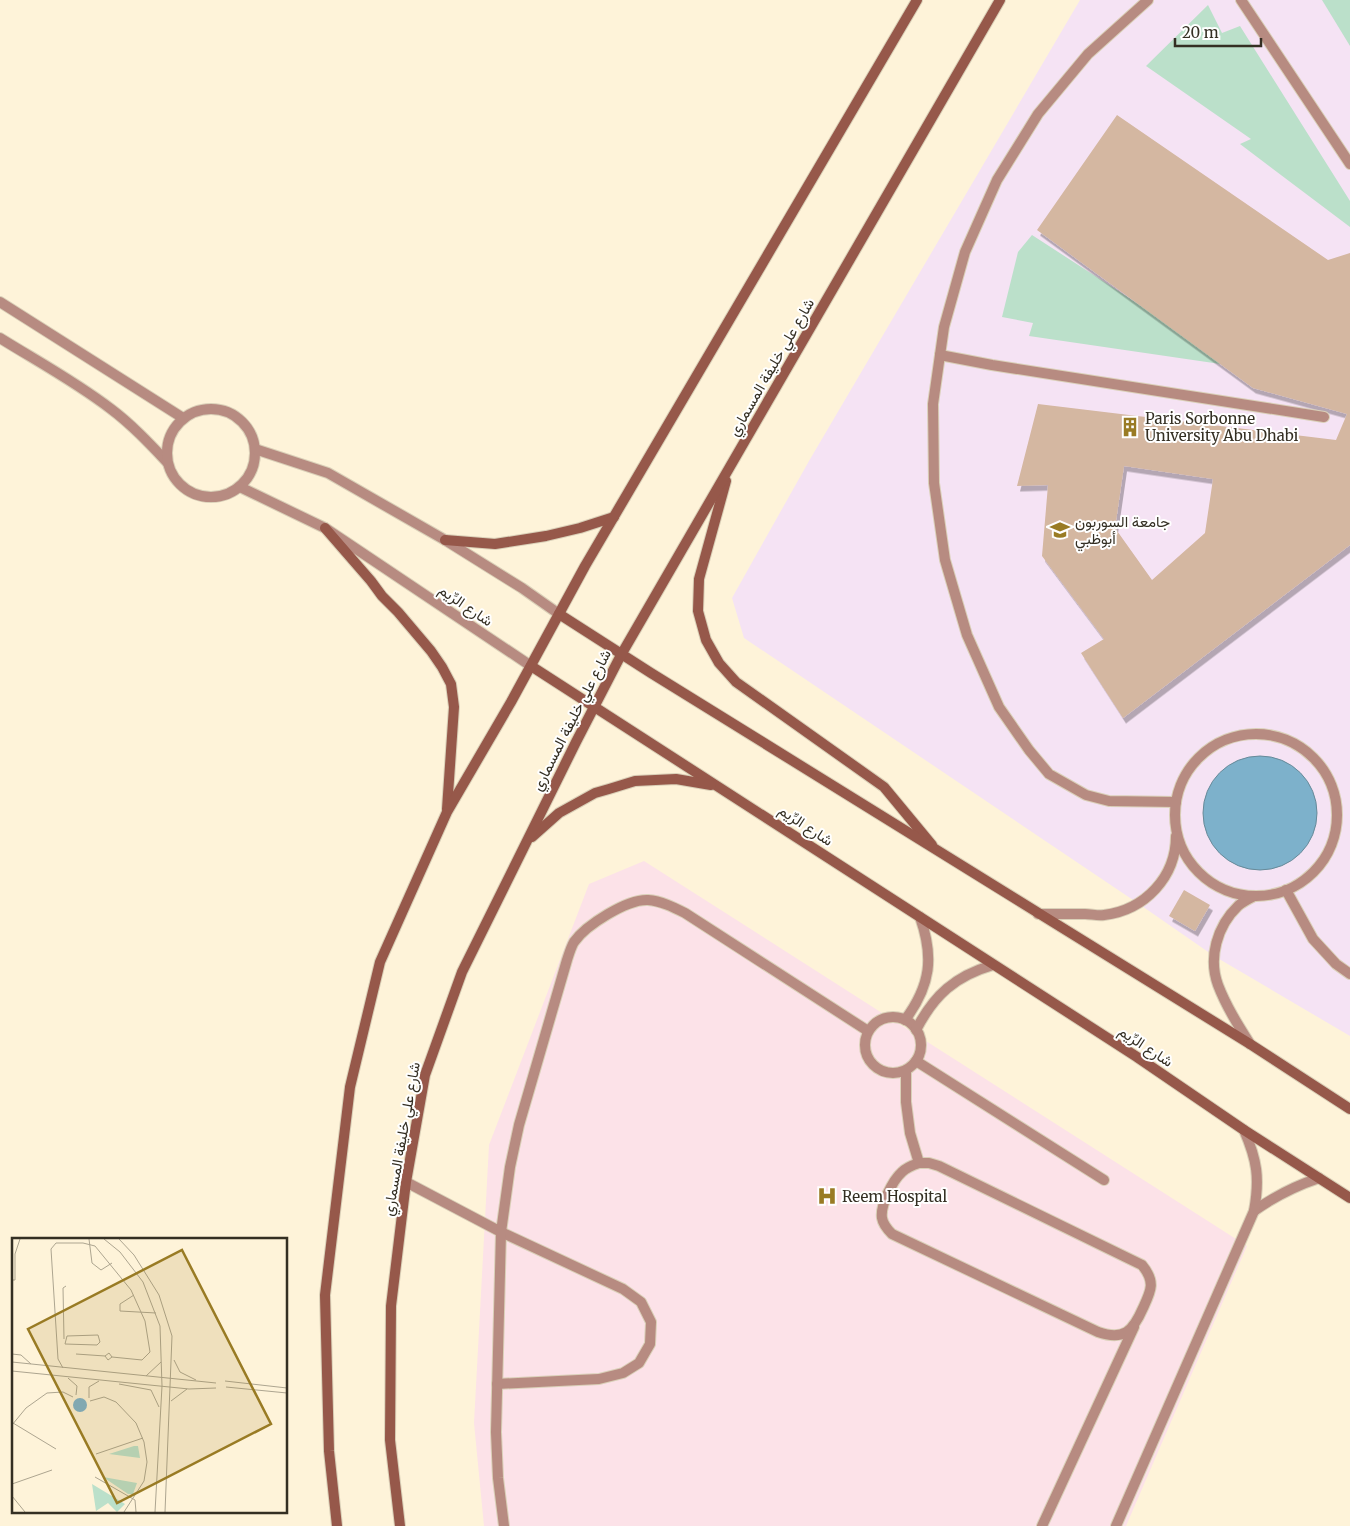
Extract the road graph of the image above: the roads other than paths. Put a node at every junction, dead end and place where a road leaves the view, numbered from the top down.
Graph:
1 (917, 0) edge
2 (1000, 0) edge
3 (1148, 0) edge
4 (1240, 0) edge
5 (1350, 164) edge
6 (0, 302) edge
7 (0, 338) edge
8 (940, 355) junction
9 (1324, 417) dead end
10 (183, 418) junction
11 (255, 449) junction
12 (167, 462) junction
13 (730, 467) junction
14 (240, 487) junction
15 (614, 517) junction
16 (325, 528) junction
17 (445, 540) junction
18 (559, 614) junction
19 (621, 655) junction
20 (530, 666) junction
21 (595, 707) junction
22 (718, 786) junction
23 (1176, 802) junction
24 (447, 812) junction
25 (1176, 825) junction
26 (528, 841) junction
27 (940, 853) junction
28 (1286, 890) junction
29 (1254, 896) junction
30 (1038, 914) junction
31 (920, 917) junction
32 (993, 965) junction
33 (1350, 974) edge
34 (905, 1020) junction
35 (916, 1030) junction
36 (868, 1031) junction
37 (1250, 1044) junction
38 (916, 1061) junction
39 (906, 1071) junction
40 (1350, 1109) edge
41 (1244, 1130) junction
42 (919, 1163) junction
43 (1319, 1178) junction
44 (1104, 1180) dead end
45 (406, 1182) junction
46 (1350, 1198) edge
47 (1254, 1211) junction
48 (501, 1232) junction
49 (1136, 1324) junction
50 (497, 1384) junction
51 (337, 1526) edge
52 (400, 1526) edge
53 (504, 1526) edge
54 (1042, 1526) edge
55 (1116, 1526) edge

1 - 15 street
2 - 13 street, شارع علي خليفة المسماري
3 - 8 street
4 - 5 street
6 - 10 street
7 - 12 street
8 - 9 street
8 - 23 street
10 - 11 street
10 - 12 street
11 - 14 street
11 - 17 street
12 - 14 street
13 - 19 street, شارع علي خليفة المسماري
13 - 27 street
14 - 16 street, شارع الرِّيم
15 - 17 street
15 - 18 street
16 - 20 street, شارع الرِّيم
16 - 24 street
17 - 18 street
18 - 19 street
18 - 20 street
19 - 21 street, شارع علي خليفة المسماري
19 - 27 street
20 - 21 street, شارع الرِّيم
20 - 24 street
21 - 22 street, شارع الرِّيم
21 - 26 street, شارع علي خليفة المسماري
22 - 26 street
22 - 31 street, شارع الرِّيم
23 - 25 street
23 - 28 street
24 - 51 street
25 - 29 street
25 - 30 street
26 - 45 street, شارع علي خليفة المسماري
27 - 30 street
28 - 29 street
28 - 33 street
29 - 37 street
30 - 37 street
31 - 32 street, شارع الرِّيم
31 - 34 street
32 - 35 street
32 - 41 street, شارع الرِّيم
34 - 35 street
34 - 36 street
35 - 38 street
36 - 39 street
36 - 48 street
37 - 40 street
38 - 39 street
38 - 44 street
39 - 42 street
41 - 43 street, شارع الرِّيم
41 - 47 street
42 - 49 street
42 - 49 street
43 - 46 street, شارع الرِّيم
43 - 47 street
45 - 48 street
45 - 52 street, شارع علي خليفة المسماري
47 - 55 street
48 - 50 street
48 - 50 street
49 - 54 street
50 - 53 street

